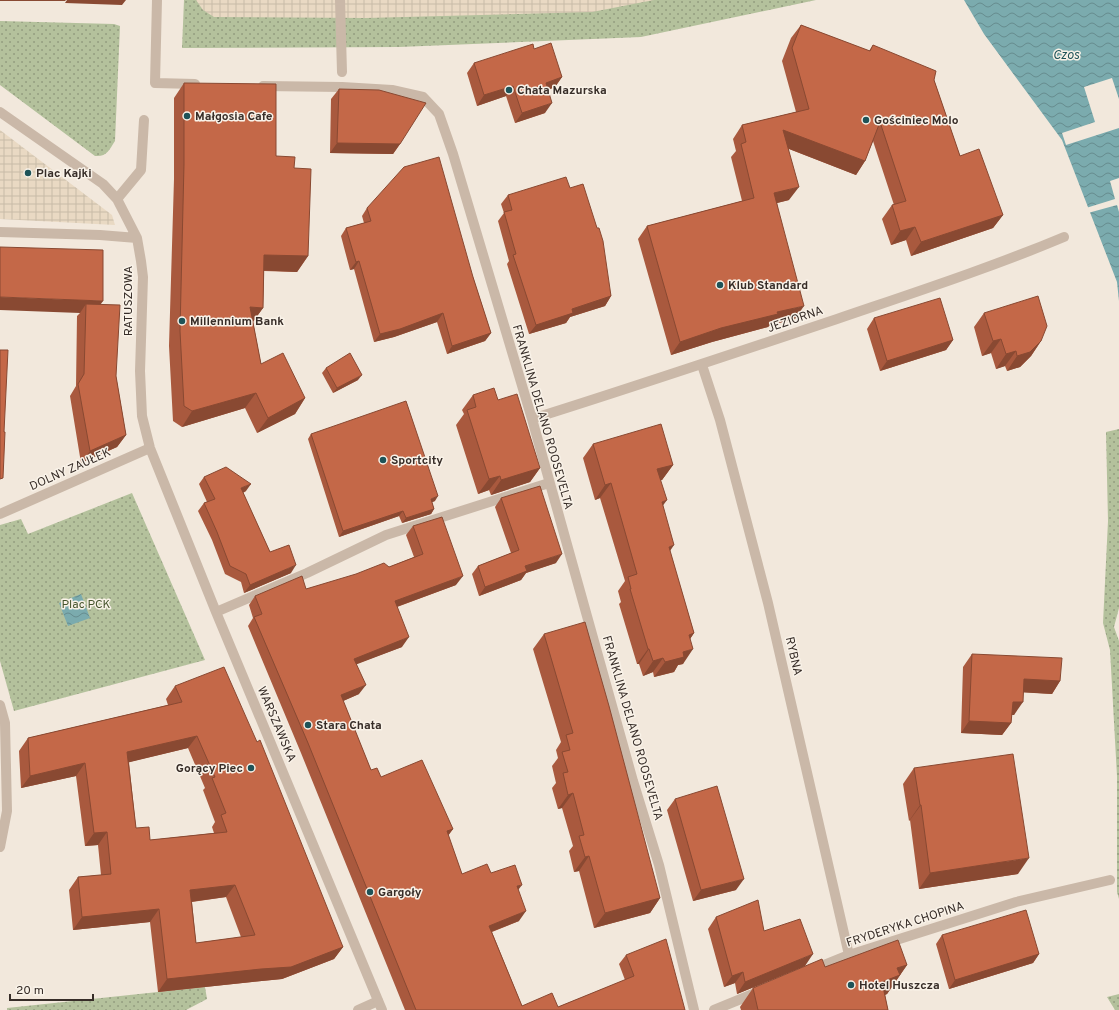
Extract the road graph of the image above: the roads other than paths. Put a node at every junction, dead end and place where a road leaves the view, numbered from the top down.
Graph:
1 (157, 0) edge
2 (340, 0) edge
3 (342, 72) dead end
4 (208, 85) edge
5 (255, 86) edge
6 (0, 112) edge
7 (144, 120) dead end
8 (117, 199) junction
9 (0, 232) edge
10 (1064, 237) dead end
11 (137, 238) junction
12 (702, 365) junction
13 (532, 419) junction
14 (150, 448) junction
15 (549, 483) junction
16 (0, 514) edge
17 (216, 612) junction
18 (0, 705) edge
19 (0, 847) edge
20 (1110, 880) dead end
21 (849, 955) junction
22 (799, 975) edge
23 (764, 990) edge
24 (380, 1005) edge
25 (358, 1010) edge
26 (694, 1010) edge
27 (714, 1010) edge

1 - 4 street
2 - 3 street
5 - 13 street, FRANKLINA DELANO ROOSEVELTA
6 - 8 street, RATUSZOWA
7 - 8 street
8 - 11 street, RATUSZOWA
9 - 11 street
10 - 12 street, JEZIORNA
11 - 14 street, RATUSZOWA
12 - 13 street, JEZIORNA
12 - 21 street, RYBNA
13 - 15 street, FRANKLINA DELANO ROOSEVELTA
14 - 16 street, DOLNY ZAUŁEK
14 - 17 street, WARSZAWSKA
15 - 17 street
15 - 26 street, FRANKLINA DELANO ROOSEVELTA
17 - 24 street, WARSZAWSKA
18 - 19 street
20 - 21 street, FRYDERYKA CHOPINA
21 - 22 street, FRYDERYKA CHOPINA
23 - 27 street
24 - 25 street

